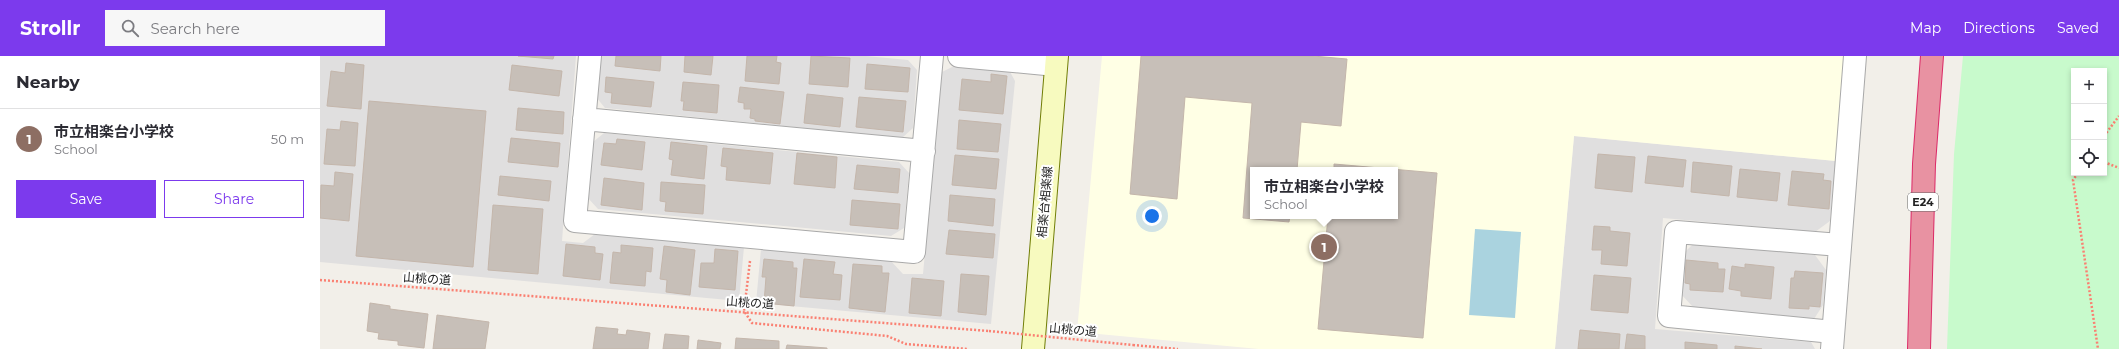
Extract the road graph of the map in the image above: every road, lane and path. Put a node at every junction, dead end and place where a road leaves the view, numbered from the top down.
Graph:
1 (590, 56) edge
2 (932, 56) edge
3 (959, 56) edge
4 (1855, 56) edge
5 (1932, 56) edge
6 (1056, 60) edge
7 (2119, 116) edge
8 (584, 119) junction
9 (2107, 132) edge
10 (924, 151) junction
11 (2107, 163) edge
12 (2119, 168) edge
13 (2076, 176) edge
14 (753, 237) junction
15 (1840, 245) junction
16 (320, 280) edge
17 (744, 311) junction
18 (1832, 340) edge
19 (968, 349) edge
20 (1034, 349) edge
21 (1178, 349) edge
22 (1919, 349) edge
23 (2098, 349) edge

1 - 8 street
2 - 10 street
3 - 6 street
4 - 15 street
5 - 22 highway, E24
6 - 20 main road, 相楽台相楽線
7 - 9 path
8 - 10 street
8 - 14 street
10 - 14 street
11 - 12 path
13 - 23 path
14 - 17 path
15 - 18 street
15 - 18 street
16 - 17 path, 山桃の道
17 - 19 path
17 - 21 path, 山桃の道, bridge

